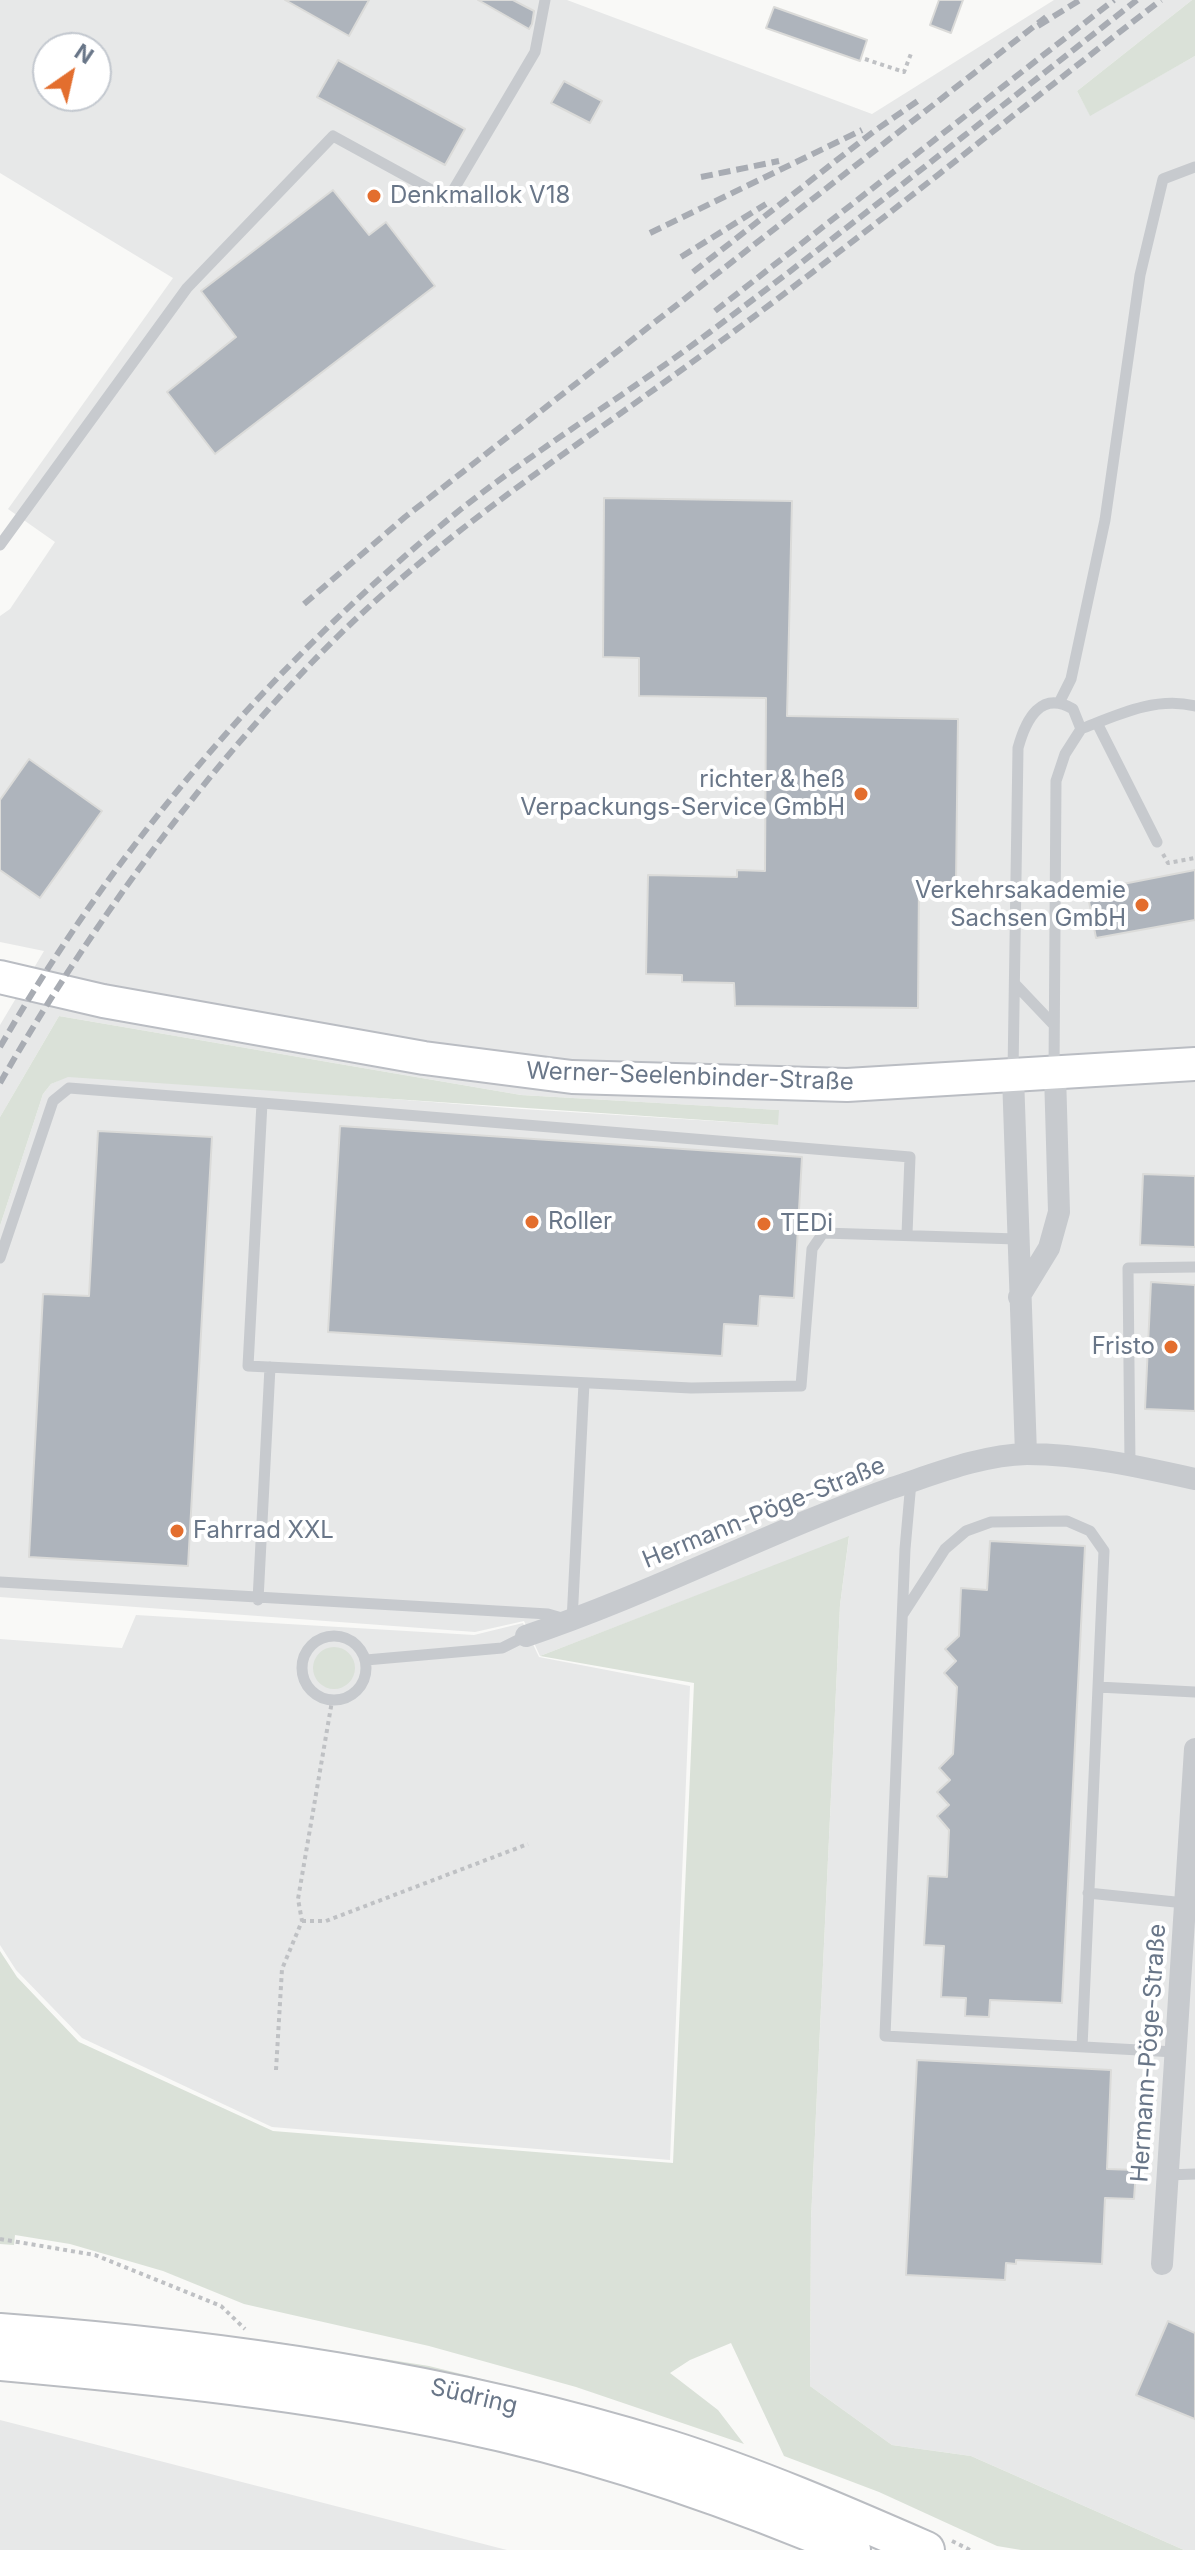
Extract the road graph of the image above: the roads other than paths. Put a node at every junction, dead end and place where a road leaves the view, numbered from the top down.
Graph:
1 (545, 0) edge
2 (1195, 167) edge
3 (0, 545) edge
4 (1060, 701) junction
5 (1195, 706) edge
6 (1097, 723) junction
7 (1081, 729) junction
8 (1157, 842) road end
9 (0, 977) edge
10 (1015, 984) junction
11 (1053, 1024) junction
12 (1195, 1064) edge
13 (1055, 1074) junction
14 (1013, 1076) junction
15 (262, 1103) junction
16 (907, 1234) junction
17 (1017, 1239) junction
18 (0, 1258) edge
19 (1195, 1267) edge
20 (1019, 1297) junction
21 (270, 1367) junction
22 (584, 1383) junction
23 (1026, 1454) junction
24 (1130, 1464) junction
25 (1195, 1479) edge
26 (911, 1482) junction
27 (0, 1582) edge
28 (258, 1600) junction
29 (903, 1614) junction
30 (572, 1621) junction
31 (526, 1636) joint
32 (366, 1660) junction
33 (1098, 1687) junction
34 (1195, 1692) edge
35 (1195, 1749) edge
36 (1088, 1893) junction
37 (1185, 1903) junction
38 (1082, 2047) junction
39 (1175, 2052) junction
40 (1195, 2174) edge
41 (1167, 2175) junction
42 (1162, 2264) dead end
43 (0, 2332) edge
44 (0, 2362) edge
45 (937, 2544) edge
46 (852, 2550) edge

1 - 3 lane
2 - 4 lane
4 - 7 lane
4 - 10 lane
5 - 6 lane
6 - 7 lane
6 - 8 lane
7 - 11 lane
9 - 14 main road, Werner-Seelenbinder-Straße
10 - 11 lane
10 - 14 lane
11 - 13 lane
12 - 13 main road, Werner-Seelenbinder-Straße
13 - 14 main road, Werner-Seelenbinder-Straße
13 - 20 street
14 - 17 street
15 - 16 lane
15 - 18 lane
15 - 21 lane
16 - 17 lane
16 - 22 lane
17 - 20 street
19 - 24 lane
20 - 23 street
21 - 22 lane
21 - 28 lane
22 - 30 lane
23 - 24 street, Hermann-Pöge-Straße
23 - 26 street, Hermann-Pöge-Straße
24 - 25 street, Hermann-Pöge-Straße
26 - 29 lane
26 - 30 street, Hermann-Pöge-Straße
27 - 28 lane
28 - 30 lane
29 - 33 lane
29 - 38 lane
30 - 31 street, Hermann-Pöge-Straße
31 - 32 lane
32 - 32 lane
33 - 34 lane
33 - 36 lane
35 - 37 street, Hermann-Pöge-Straße
36 - 37 lane
36 - 38 lane
37 - 39 street, Hermann-Pöge-Straße
38 - 39 lane
39 - 41 street, Hermann-Pöge-Straße
40 - 41 lane
41 - 42 street, Hermann-Pöge-Straße
43 - 45 main road, Südring
44 - 46 main road, Südring

